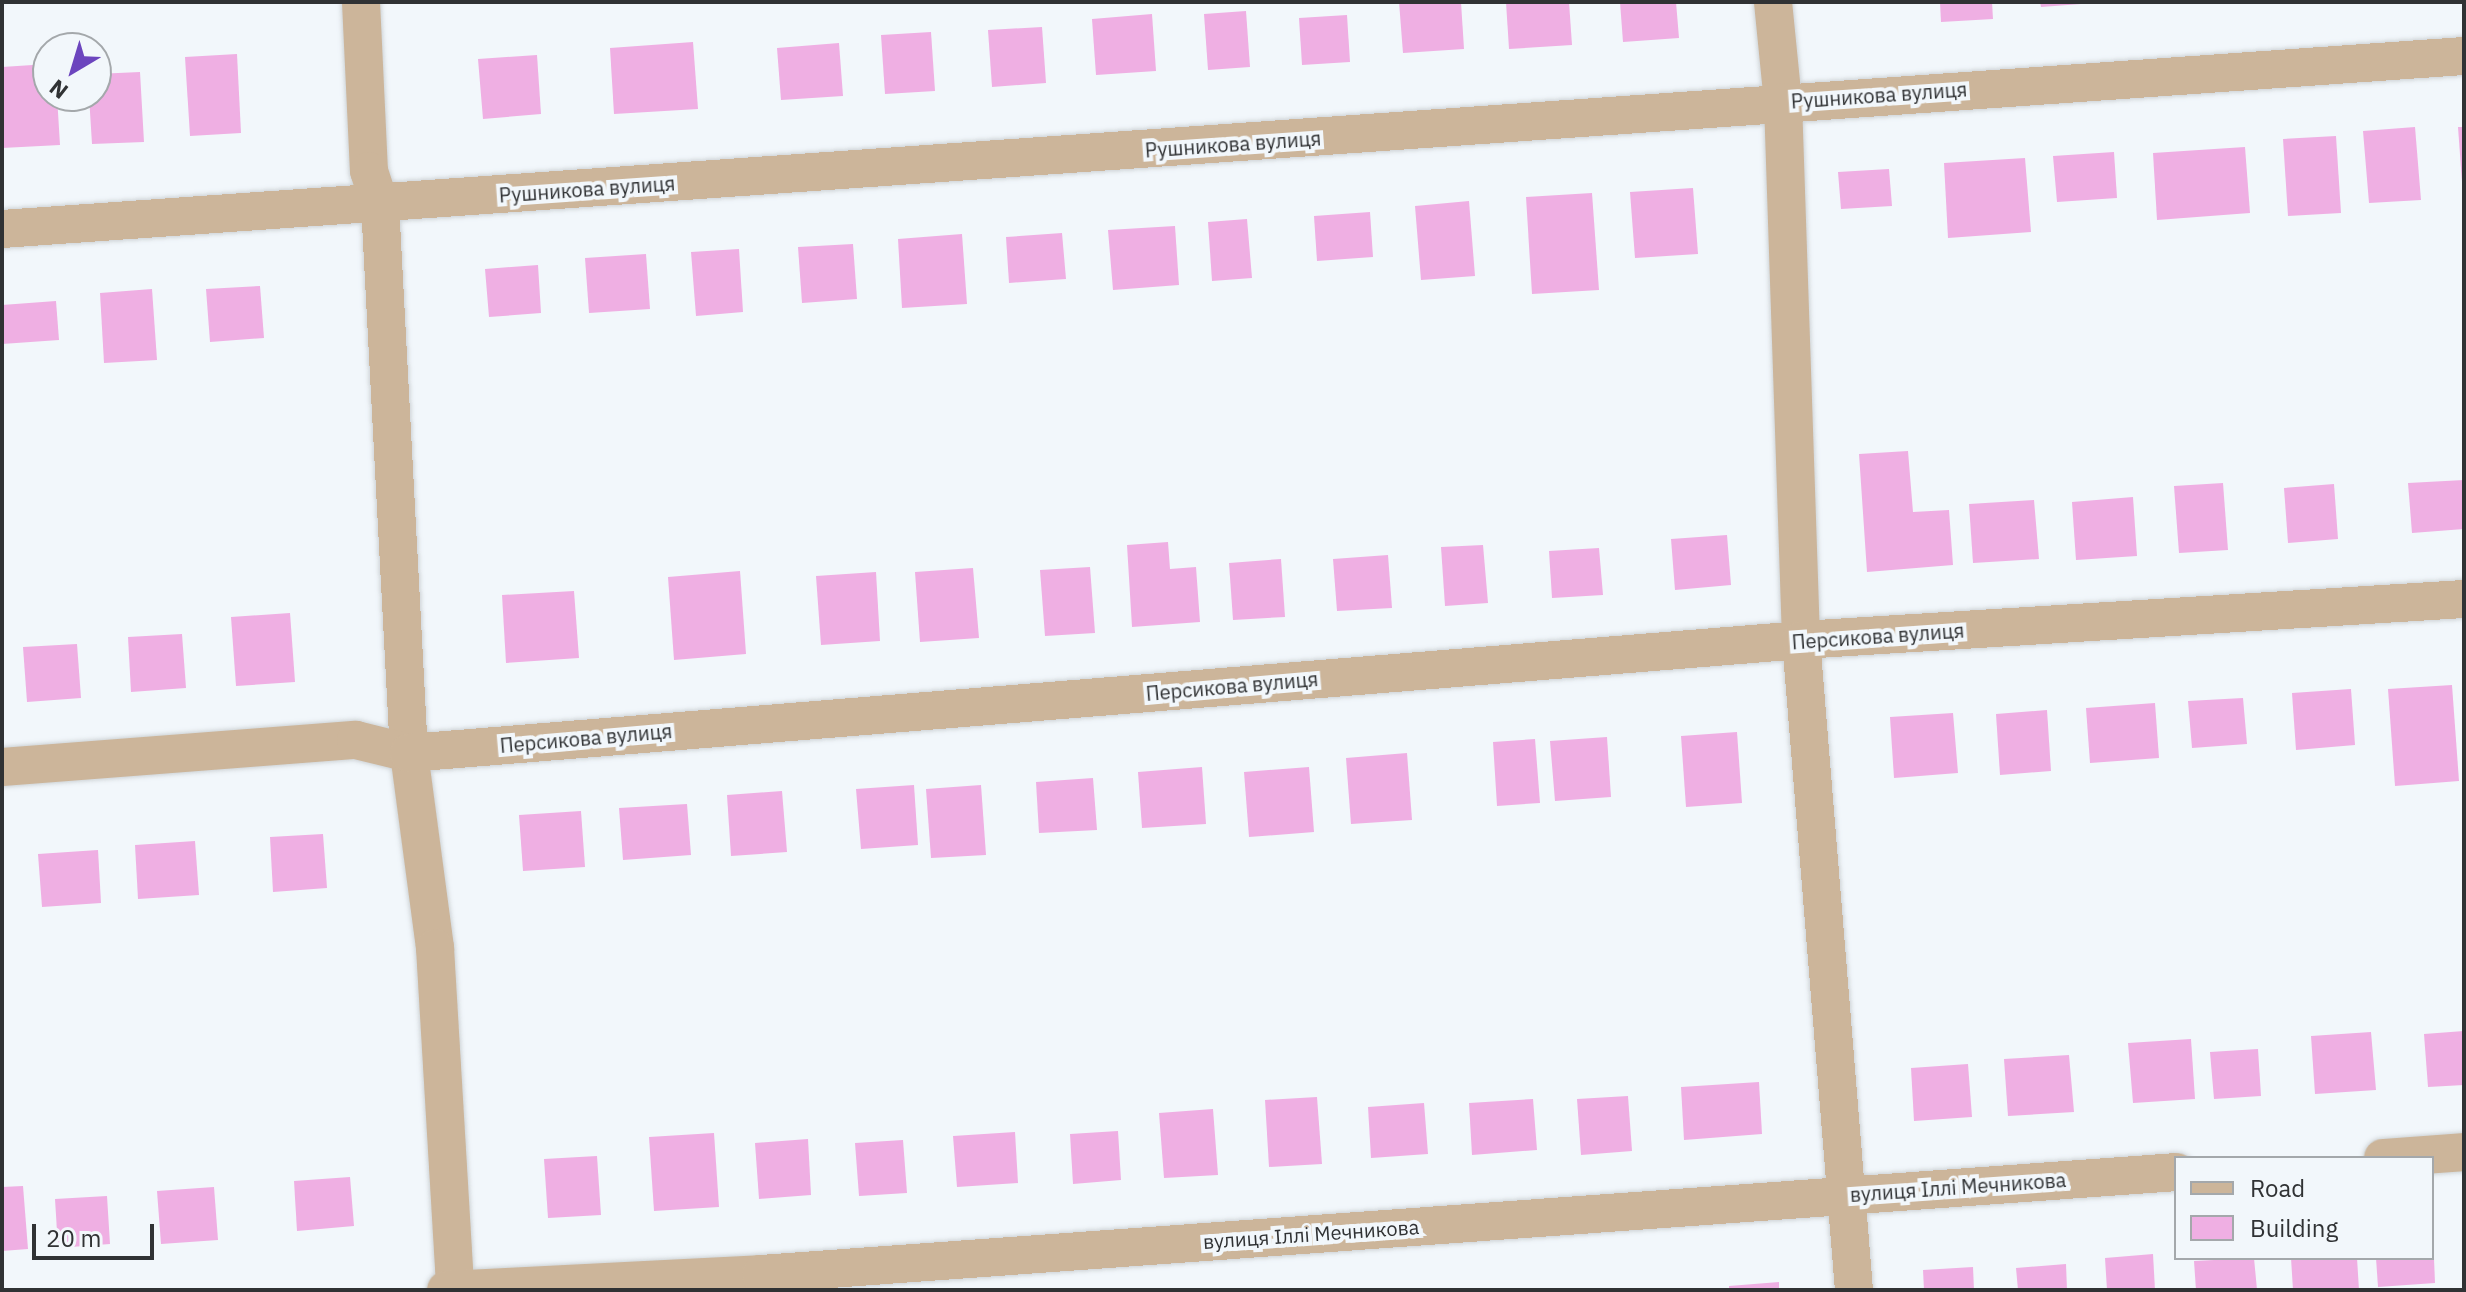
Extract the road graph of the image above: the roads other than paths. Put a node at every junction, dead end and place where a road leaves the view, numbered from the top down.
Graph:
1 (361, 2) edge
2 (1773, 2) edge
3 (2464, 56) edge
4 (1783, 102) junction
5 (380, 204) junction
6 (2, 229) edge
7 (2464, 599) edge
8 (1801, 640) junction
9 (409, 753) junction
10 (2, 767) edge
11 (2464, 1152) edge
12 (2410, 1156) edge
13 (2174, 1172) edge
14 (1845, 1195) junction
15 (761, 1282) edge
16 (451, 1289) edge
17 (1854, 1290) edge

1 - 5 street
2 - 4 street
3 - 4 street, Рушникова вулиця
4 - 5 street, Рушникова вулиця
4 - 8 street
5 - 6 street, Рушникова вулиця
5 - 9 street
7 - 8 street, Персикова вулиця
8 - 9 street, Персикова вулиця
8 - 14 street
9 - 10 street, Персикова вулиця
9 - 16 street
11 - 12 street
13 - 14 street, вулиця Іллі Мечникова
14 - 15 street, вулиця Іллі Мечникова
14 - 17 street
15 - 16 street, вулиця Іллі Мечникова

